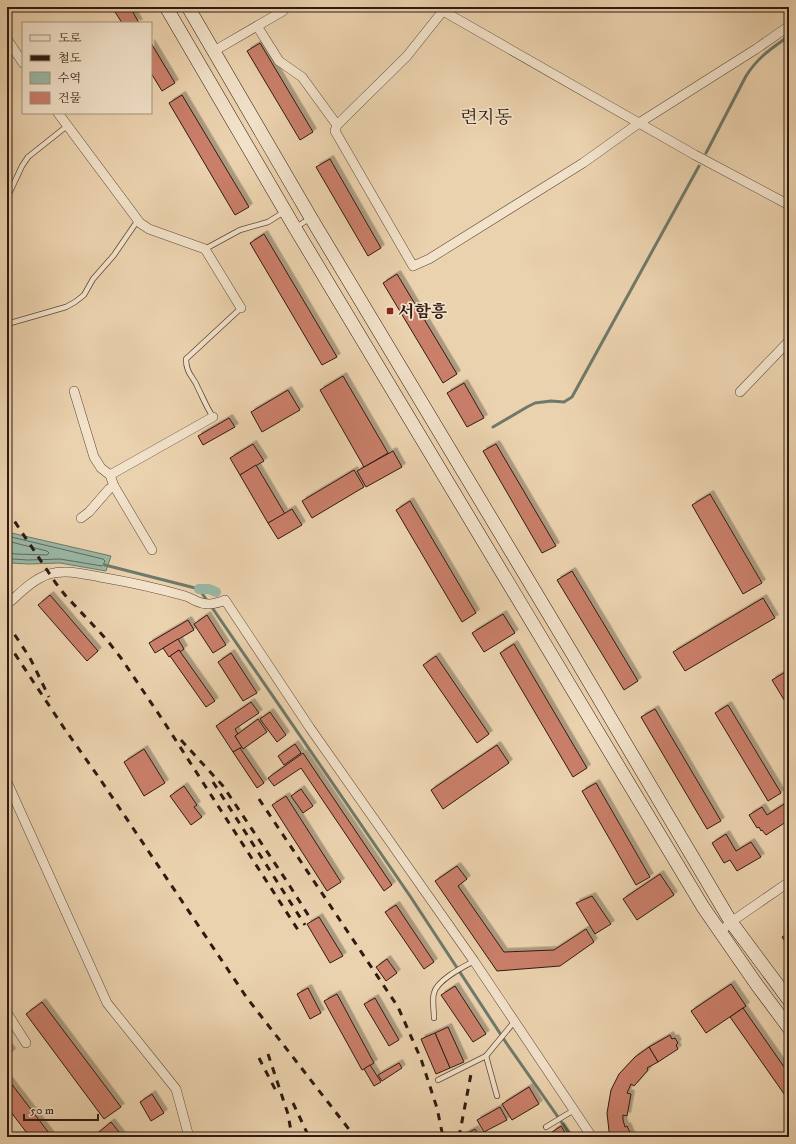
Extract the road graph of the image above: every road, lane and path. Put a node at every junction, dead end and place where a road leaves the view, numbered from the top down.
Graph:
1 (166, 7) edge
2 (188, 7) edge
3 (442, 8) edge
4 (283, 11) dead end
5 (257, 26) junction
6 (789, 26) edge
7 (7, 39) edge
8 (214, 51) junction
9 (22, 62) edge
10 (59, 114) edge
11 (639, 123) junction
12 (68, 125) junction
13 (338, 125) junction
14 (7, 198) edge
15 (789, 205) edge
16 (286, 211) junction
17 (311, 218) junction
18 (138, 220) junction
19 (295, 228) junction
20 (205, 249) junction
21 (241, 308) joint
22 (7, 324) edge
23 (789, 341) edge
24 (74, 391) dead end
25 (740, 392) dead end
26 (213, 417) joint
27 (110, 475) junction
28 (114, 486) junction
29 (81, 518) dead end
30 (152, 550) dead end
31 (11, 600) dead end
32 (7, 782) edge
33 (789, 882) edge
34 (731, 922) junction
35 (720, 932) junction
36 (474, 961) junction
37 (789, 1000) edge
38 (7, 1013) edge
39 (434, 1018) dead end
40 (512, 1024) junction
41 (789, 1028) edge
42 (26, 1043) dead end
43 (486, 1056) junction
44 (438, 1080) dead end
45 (497, 1096) dead end
46 (571, 1112) junction
47 (546, 1128) dead end
48 (189, 1137) edge
49 (592, 1137) edge

1 - 16 main road
2 - 8 main road
3 - 11 street
3 - 13 street
4 - 5 street
5 - 8 street
5 - 13 street
6 - 11 street
7 - 9 street
8 - 17 main road
10 - 12 street
11 - 13 street
11 - 15 street
12 - 14 lane
12 - 18 street
16 - 19 main road
16 - 20 lane
17 - 19 lane
17 - 34 main road
18 - 20 street
18 - 22 lane
19 - 35 main road
20 - 21 street
21 - 26 lane
23 - 25 street
24 - 27 street
26 - 27 street
27 - 28 street
28 - 29 street
28 - 30 street
31 - 36 street
32 - 48 street
33 - 34 street
34 - 35 street
34 - 37 main road
35 - 41 main road
36 - 39 lane
36 - 40 street
38 - 42 street
40 - 43 lane
40 - 46 street
43 - 44 lane
43 - 45 lane
46 - 47 lane
46 - 49 street

